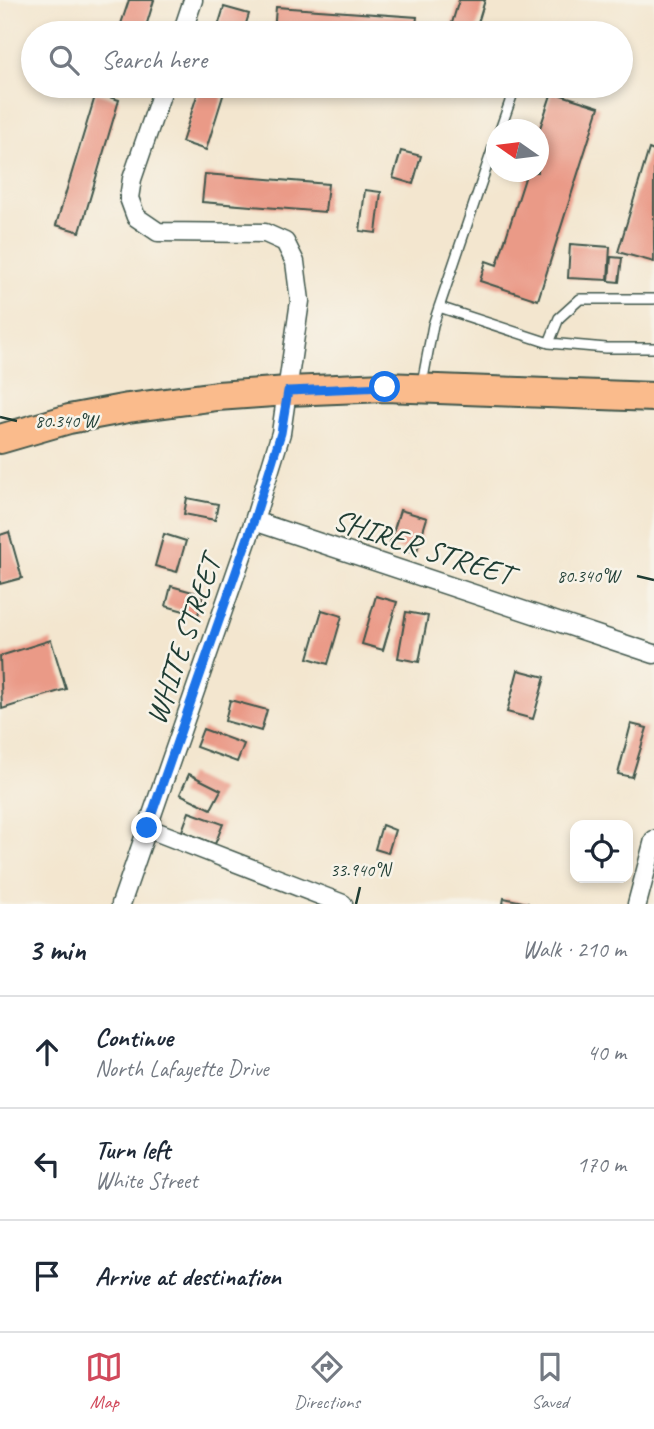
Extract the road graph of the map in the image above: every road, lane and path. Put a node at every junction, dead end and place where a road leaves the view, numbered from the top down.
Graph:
1 (193, 0) edge
2 (185, 21) edge
3 (160, 98) edge
4 (511, 98) edge
5 (504, 119) edge
6 (486, 168) edge
7 (654, 299) edge
8 (439, 307) junction
9 (549, 343) junction
10 (654, 348) edge
11 (421, 389) junction
12 (288, 391) junction
13 (654, 397) edge
14 (0, 439) edge
15 (254, 520) junction
16 (654, 654) edge
17 (147, 828) junction
18 (654, 840) edge
19 (121, 904) edge
20 (343, 904) edge
21 (637, 904) edge

1 - 2 street
3 - 12 street, WHITE STREET
4 - 5 lane
6 - 8 lane
7 - 9 lane
8 - 9 lane
8 - 11 lane
9 - 10 lane
11 - 12 main road
11 - 13 main road
12 - 14 main road
12 - 15 street, WHITE STREET
15 - 16 street, SHIRER STREET
15 - 17 street, WHITE STREET
17 - 19 street, WHITE STREET
17 - 20 street
18 - 21 street

